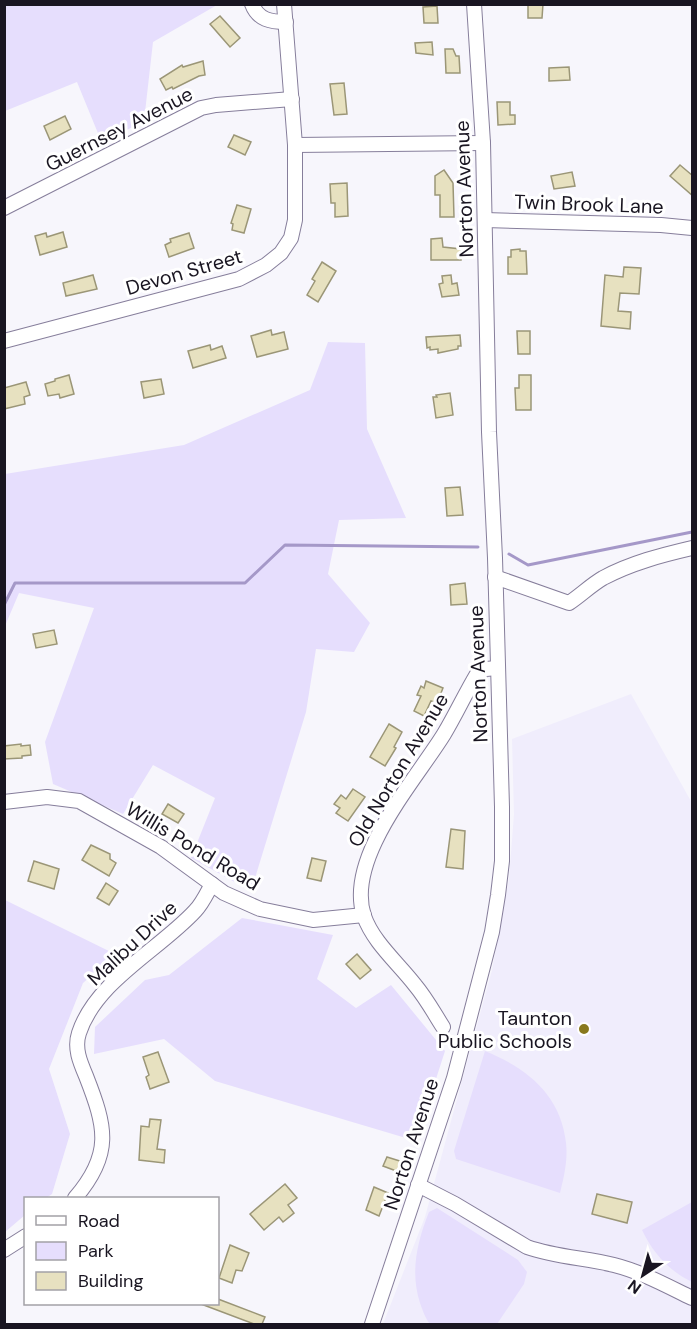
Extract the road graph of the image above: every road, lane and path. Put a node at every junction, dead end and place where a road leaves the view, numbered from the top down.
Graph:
1 (252, 4) edge
2 (285, 4) edge
3 (474, 4) edge
4 (286, 22) junction
5 (292, 99) junction
6 (483, 143) junction
7 (295, 145) junction
8 (4, 208) edge
9 (485, 220) junction
10 (693, 228) edge
11 (4, 341) edge
12 (693, 548) edge
13 (495, 577) junction
14 (497, 668) junction
15 (4, 802) edge
16 (212, 884) junction
17 (364, 915) junction
18 (443, 1027) dead end
19 (418, 1185) junction
20 (76, 1197) edge
21 (24, 1237) edge
22 (4, 1250) edge
23 (693, 1298) edge
24 (372, 1324) edge

1 - 4 street
2 - 4 street, Devon Street
3 - 6 street, Norton Avenue
4 - 5 street, Devon Street
5 - 7 street, Devon Street
5 - 8 street, Guernsey Avenue
6 - 7 street
6 - 9 street, Norton Avenue
7 - 11 street, Devon Street
9 - 10 street, Twin Brook Lane
9 - 13 street, Norton Avenue
12 - 13 street
13 - 14 street, Norton Avenue
14 - 17 street, Old Norton Avenue
14 - 19 street, Norton Avenue
15 - 16 street, Willis Pond Road
16 - 17 street, Willis Pond Road
16 - 20 street, Malibu Drive
17 - 18 street, Old Norton Avenue
19 - 23 street
19 - 24 street, Norton Avenue
21 - 22 street

